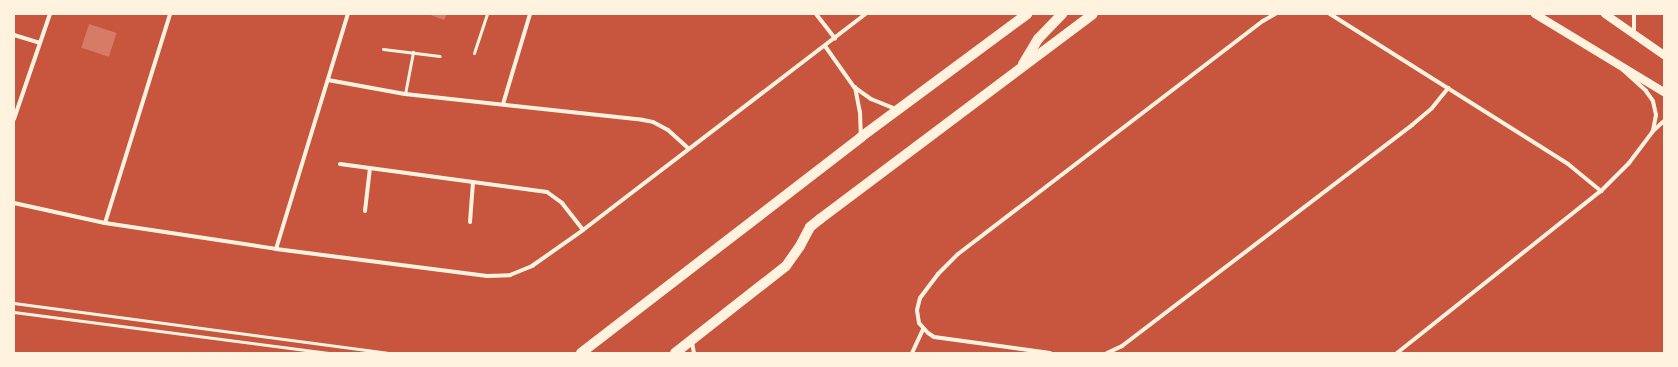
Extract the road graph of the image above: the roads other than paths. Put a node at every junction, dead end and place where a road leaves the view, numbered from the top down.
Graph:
1 (50, 14) edge
2 (170, 14) edge
3 (348, 14) edge
4 (487, 14) edge
5 (530, 14) edge
6 (816, 14) edge
7 (866, 14) edge
8 (1027, 14) edge
9 (1062, 14) edge
10 (1093, 14) edge
11 (1275, 14) edge
12 (1330, 14) edge
13 (1535, 14) edge
14 (1607, 14) edge
15 (1634, 14) edge
16 (14, 35) edge
17 (1634, 35) junction
18 (835, 38) junction
19 (40, 43) junction
20 (825, 46) junction
21 (383, 48) dead end
22 (413, 52) junction
23 (474, 53) dead end
24 (1664, 55) edge
25 (440, 56) dead end
26 (1619, 64) junction
27 (1022, 68) junction
28 (328, 80) junction
29 (854, 87) junction
30 (1448, 88) junction
31 (1664, 92) edge
32 (405, 94) junction
33 (503, 104) junction
34 (900, 110) junction
35 (14, 119) edge
36 (1664, 121) edge
37 (1652, 132) junction
38 (861, 137) junction
39 (689, 149) junction
40 (340, 164) dead end
41 (370, 168) junction
42 (473, 182) junction
43 (1601, 191) junction
44 (14, 203) edge
45 (364, 211) dead end
46 (470, 222) dead end
47 (105, 223) junction
48 (583, 230) junction
49 (276, 249) junction
50 (923, 328) junction
51 (692, 339) junction
52 (581, 353) edge
53 (675, 353) edge
54 (694, 353) edge
55 (912, 353) edge
56 (1050, 353) edge
57 (1107, 353) edge
58 (1397, 353) edge

1 - 19 street
2 - 47 street
3 - 28 street
4 - 23 lane
5 - 33 street
6 - 18 street
7 - 18 street
8 - 34 main road
9 - 27 main road
10 - 27 main road
11 - 50 street
12 - 30 street
13 - 26 main road
14 - 17 main road
15 - 17 street
16 - 19 street
17 - 24 main road
18 - 20 street
19 - 35 street
20 - 29 street
20 - 39 street
21 - 22 lane
22 - 25 lane
22 - 32 lane
26 - 31 main road
26 - 37 street
27 - 51 main road
28 - 32 street
28 - 49 street
29 - 34 street
29 - 38 street
30 - 43 street
30 - 57 street
32 - 33 street
33 - 39 street
34 - 38 main road
36 - 37 street
37 - 43 street
38 - 52 main road
39 - 48 street
40 - 41 street
41 - 42 street
41 - 45 street
42 - 46 street
42 - 48 street
43 - 58 street
44 - 47 street
47 - 49 street
48 - 49 street
50 - 55 street
50 - 56 street
51 - 53 main road
51 - 54 street

